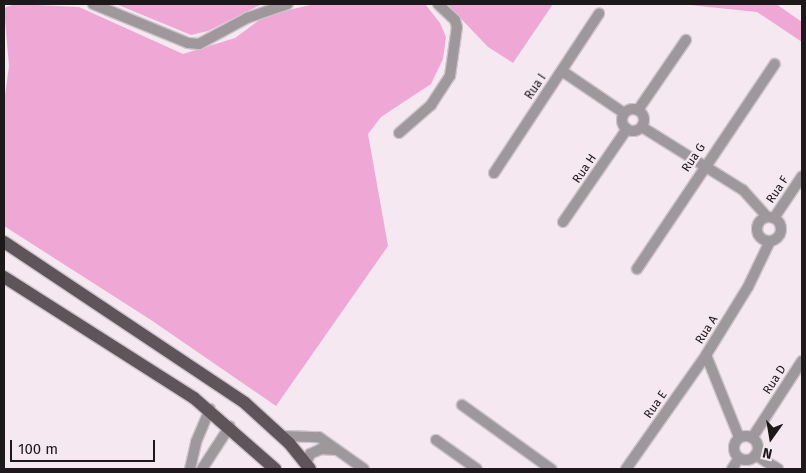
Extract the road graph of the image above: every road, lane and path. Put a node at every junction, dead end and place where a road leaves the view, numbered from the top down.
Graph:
1 (93, 4) edge
2 (288, 4) edge
3 (438, 4) edge
4 (599, 14) dead end
5 (686, 40) dead end
6 (775, 64) dead end
7 (562, 71) junction
8 (638, 110) junction
9 (624, 113) junction
10 (642, 127) junction
11 (626, 129) junction
12 (399, 133) dead end
13 (705, 165) junction
14 (494, 173) dead end
15 (802, 176) edge
16 (771, 217) junction
17 (563, 222) dead end
18 (770, 240) junction
19 (4, 242) edge
20 (637, 269) dead end
21 (4, 276) edge
22 (706, 355) junction
23 (802, 361) edge
24 (462, 405) dead end
25 (210, 409) junction
26 (230, 426) junction
27 (281, 436) junction
28 (739, 437) junction
29 (752, 438) junction
30 (436, 440) dead end
31 (336, 450) junction
32 (756, 455) junction
33 (192, 457) junction
34 (739, 458) junction
35 (308, 467) edge
36 (190, 469) edge
37 (201, 469) edge
38 (275, 469) edge
39 (364, 469) edge
40 (476, 469) edge
41 (551, 469) edge
42 (626, 469) edge
43 (732, 469) edge
44 (778, 469) edge

1 - 2 street
3 - 12 street
4 - 7 street, Rua I
5 - 8 street
6 - 13 street, Rua G
7 - 9 street
7 - 14 street, Rua I
8 - 9 street
8 - 10 street
9 - 11 street
10 - 11 street
10 - 13 street
11 - 17 street, Rua H
13 - 16 street
13 - 20 street, Rua G
15 - 16 street, Rua F
16 - 18 street, Rua A
16 - 18 street
18 - 22 street, Rua A
19 - 27 main road
21 - 25 main road
22 - 28 street, Rua A
22 - 42 street, Rua E
23 - 29 street, Rua D
24 - 41 street
25 - 26 main road
25 - 33 street
26 - 37 street
26 - 38 main road
27 - 31 street
27 - 35 main road
28 - 29 street
28 - 34 street
29 - 32 street
30 - 40 street
31 - 35 street
31 - 39 street
32 - 34 street
32 - 44 street
33 - 36 street
33 - 37 street
34 - 43 street

